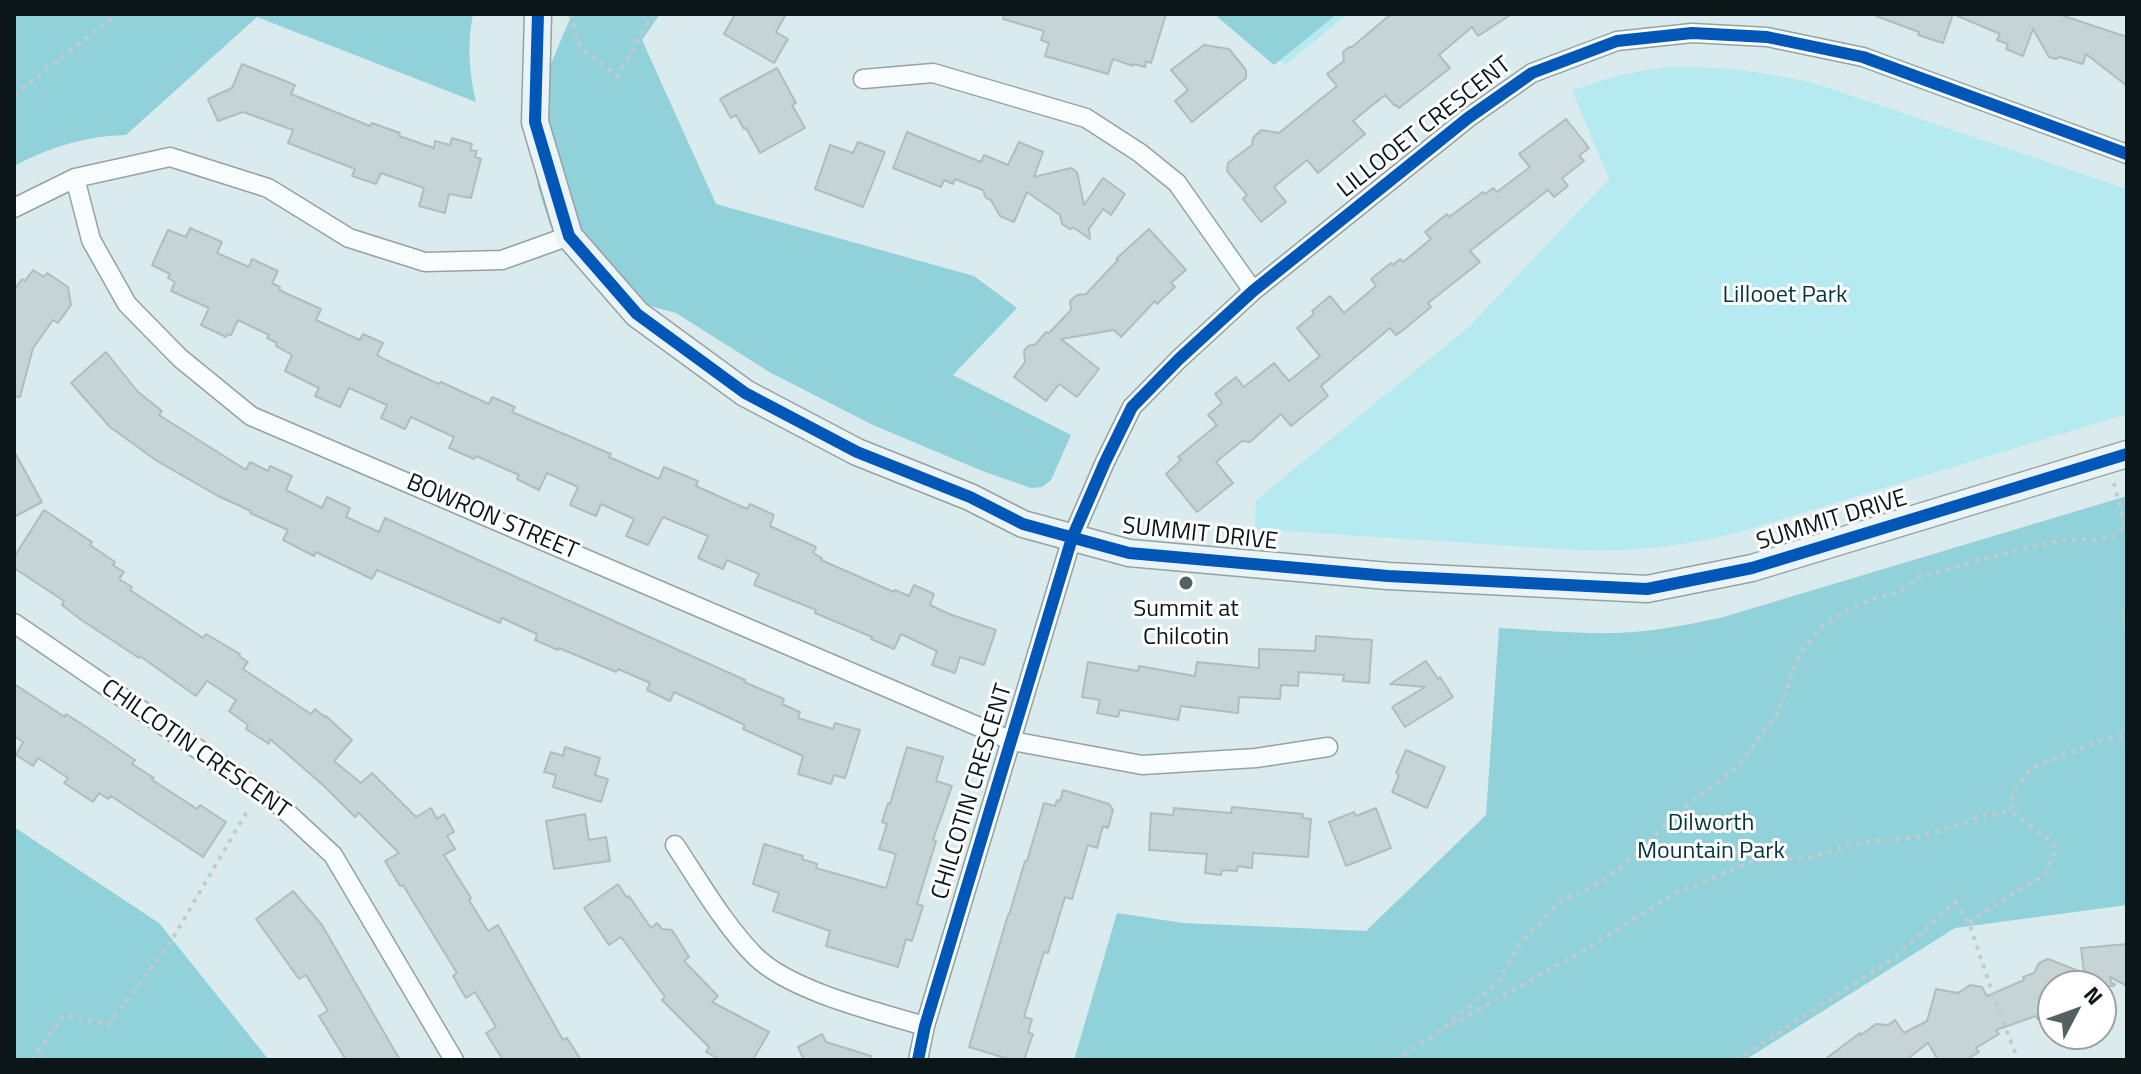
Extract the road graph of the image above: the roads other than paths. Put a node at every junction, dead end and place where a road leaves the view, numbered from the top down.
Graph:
1 (538, 14) edge
2 (863, 79) dead end
3 (2127, 154) edge
4 (75, 178) junction
5 (14, 208) edge
6 (569, 236) junction
7 (1253, 291) junction
8 (2117, 457) edge
9 (1072, 538) junction
10 (14, 623) edge
11 (1012, 741) junction
12 (1328, 747) dead end
13 (675, 845) dead end
14 (925, 1026) junction
15 (454, 1060) edge
16 (918, 1060) edge

1 - 6 street, SUMMIT DRIVE
2 - 7 street
3 - 7 street, LILLOOET CRESCENT
4 - 5 street
4 - 6 street
4 - 11 street, BOWRON STREET
6 - 9 street, SUMMIT DRIVE
7 - 9 street, LILLOOET CRESCENT
8 - 9 street, SUMMIT DRIVE
9 - 11 street, CHILCOTIN CRESCENT
10 - 15 street, CHILCOTIN CRESCENT
11 - 12 street, BOWRON STREET
11 - 14 street, CHILCOTIN CRESCENT
13 - 14 street
14 - 16 street, CHILCOTIN CRESCENT

